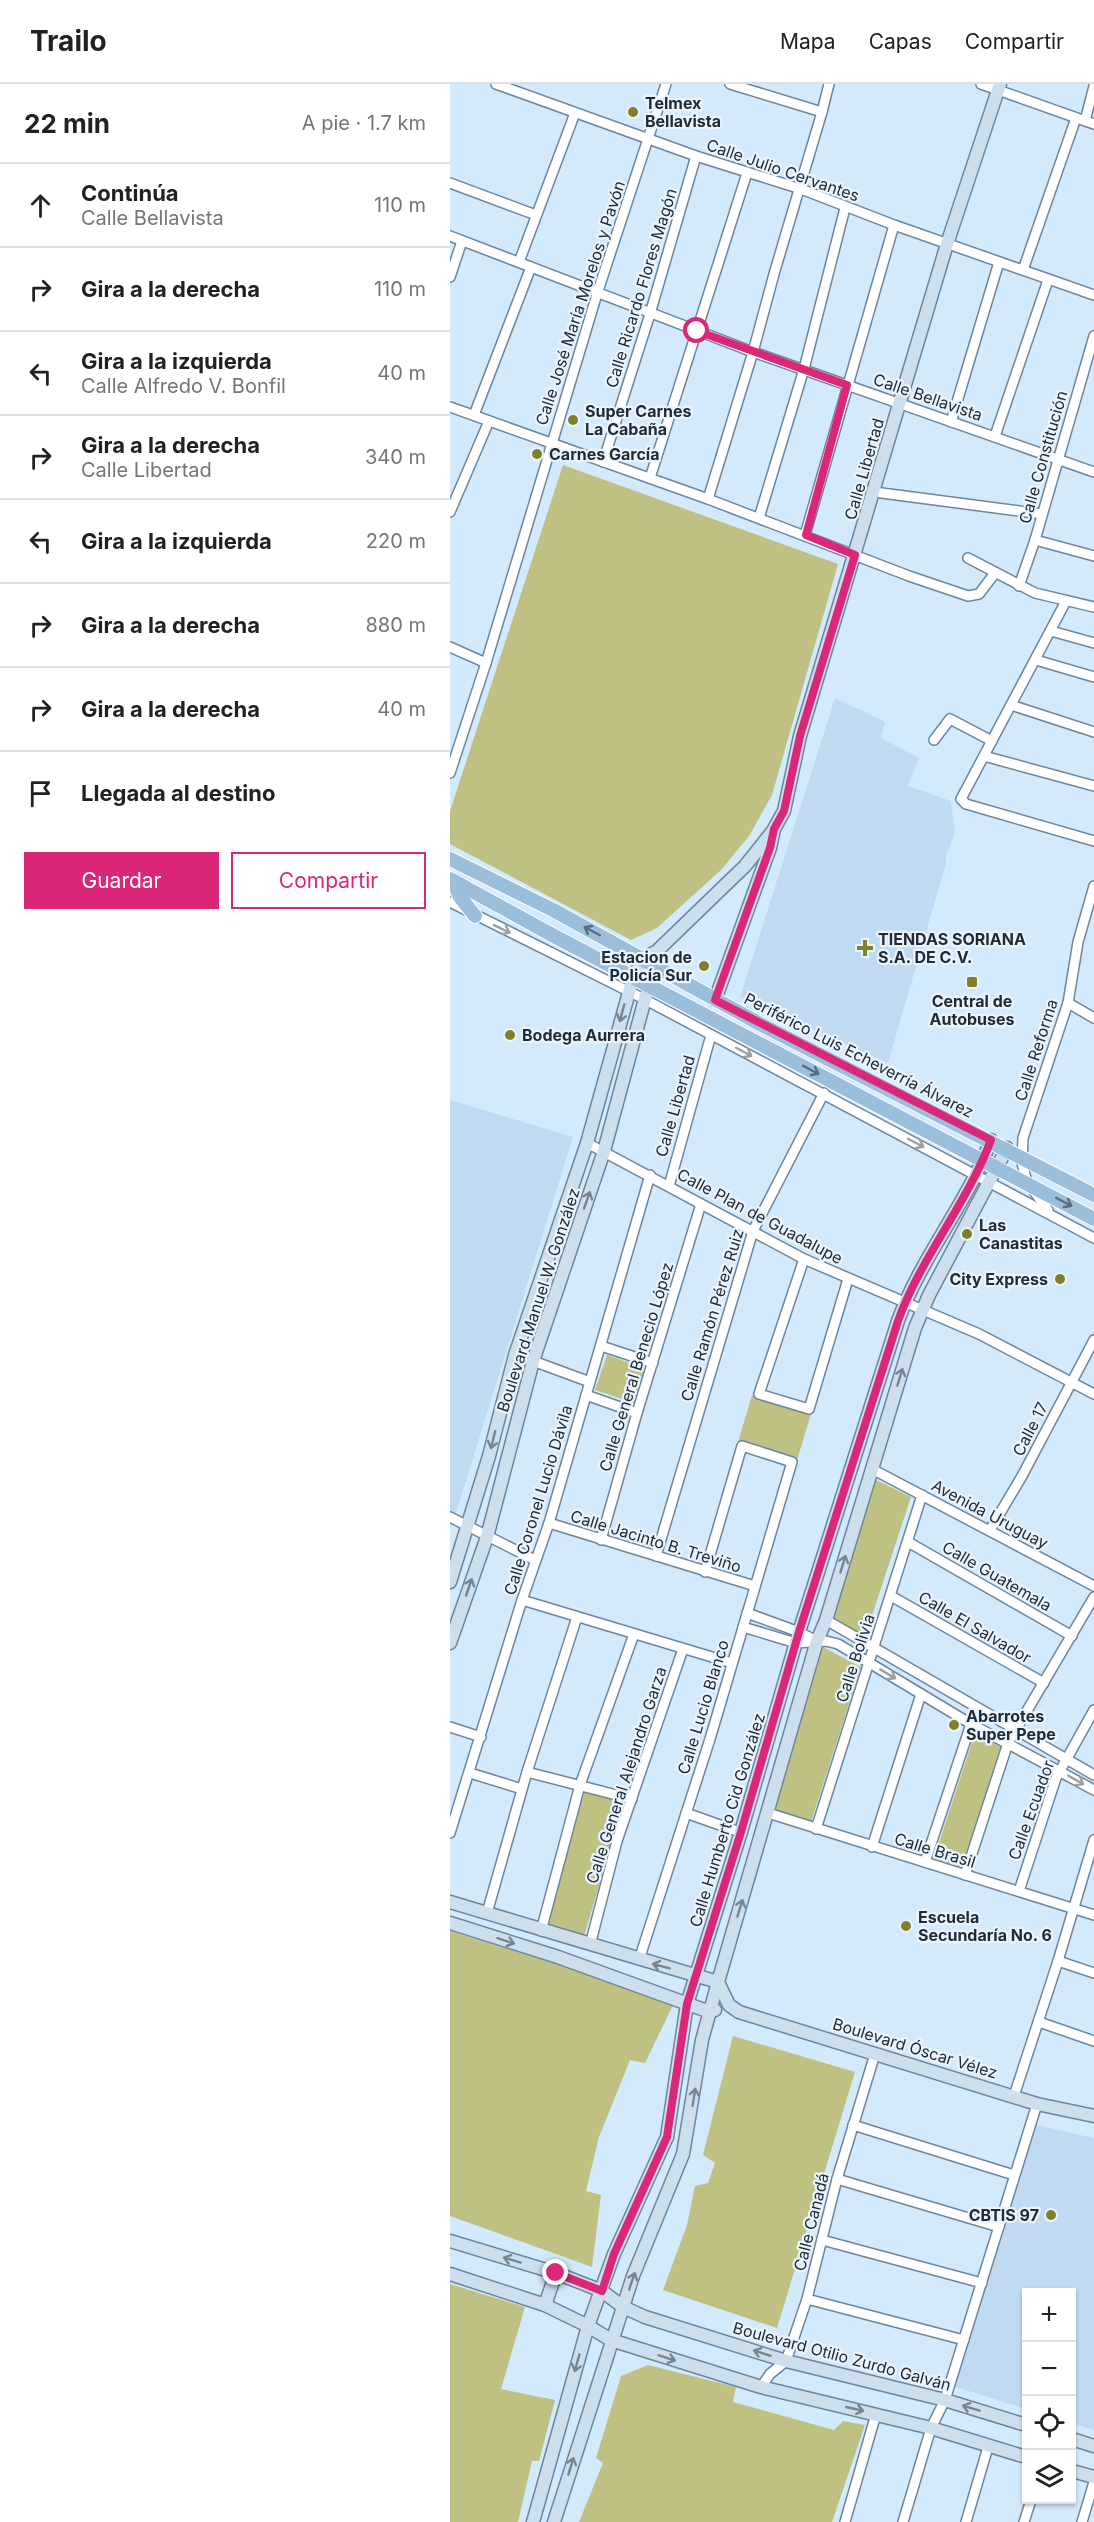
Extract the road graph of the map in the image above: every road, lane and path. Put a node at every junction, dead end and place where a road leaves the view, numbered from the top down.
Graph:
1 (496, 84) edge
2 (666, 84) edge
3 (730, 84) edge
4 (829, 84) edge
5 (981, 84) edge
6 (1094, 86) edge
7 (999, 87) edge
8 (575, 112) junction
9 (822, 112) junction
10 (1085, 121) edge
11 (649, 140) junction
12 (696, 156) junction
13 (747, 173) junction
14 (450, 183) edge
15 (801, 189) junction
16 (845, 208) junction
17 (536, 216) junction
18 (894, 225) junction
19 (450, 236) edge
20 (462, 241) junction
21 (947, 244) junction
22 (519, 262) junction
23 (999, 262) junction
24 (531, 267) junction
25 (1023, 270) junction
26 (450, 277) edge
27 (1048, 280) junction
28 (597, 294) junction
29 (1094, 295) edge
30 (650, 314) junction
31 (697, 331) junction
32 (1094, 336) edge
33 (753, 352) junction
34 (804, 369) junction
35 (847, 385) junction
36 (900, 404) junction
37 (450, 407) edge
38 (474, 415) junction
39 (489, 421) junction
40 (951, 422) junction
41 (995, 436) junction
42 (551, 445) junction
43 (1057, 459) junction
44 (603, 462) junction
45 (1094, 472) edge
46 (650, 478) junction
47 (874, 492) junction
48 (708, 499) junction
49 (450, 512) edge
50 (1042, 514) junction
51 (759, 518) junction
52 (806, 535) junction
53 (1035, 540) junction
54 (855, 555) junction
55 (1094, 556) edge
56 (968, 558) dead end
57 (995, 573) junction
58 (1019, 586) junction
59 (1066, 601) junction
60 (1094, 608) edge
61 (1051, 631) junction
62 (1094, 643) edge
63 (450, 647) edge
64 (1036, 660) junction
65 (486, 663) junction
66 (1094, 677) edge
67 (1011, 705) junction
68 (1094, 732) edge
69 (934, 740) dead end
70 (992, 741) junction
71 (984, 756) junction
72 (450, 769) edge
73 (1094, 786) edge
74 (774, 829) junction
75 (1094, 841) edge
76 (450, 859) edge
77 (452, 880) edge
78 (1094, 886) edge
79 (450, 902) edge
80 (475, 916) junction
81 (1090, 919) edge
82 (650, 962) junction
83 (633, 978) junction
84 (648, 985) junction
85 (628, 991) junction
86 (644, 999) junction
87 (715, 1000) junction
88 (1068, 1003) junction
89 (1094, 1018) edge
90 (711, 1035) junction
91 (824, 1093) junction
92 (991, 1140) junction
93 (587, 1143) junction
94 (1007, 1148) junction
95 (604, 1151) junction
96 (1022, 1156) junction
97 (984, 1160) junction
98 (996, 1167) junction
99 (650, 1175) junction
100 (977, 1175) junction
101 (989, 1182) junction
102 (1027, 1182) junction
103 (669, 1186) junction
104 (1094, 1195) edge
105 (701, 1204) junction
106 (1053, 1215) junction
107 (1094, 1219) edge
108 (753, 1231) junction
109 (1094, 1238) edge
110 (804, 1259) junction
111 (848, 1278) junction
112 (904, 1303) junction
113 (922, 1310) junction
114 (1094, 1340) edge
115 (602, 1346) junction
116 (532, 1361) junction
117 (653, 1363) junction
118 (1071, 1381) junction
119 (590, 1382) junction
120 (1094, 1394) edge
121 (585, 1395) junction
122 (636, 1413) junction
123 (856, 1450) junction
124 (876, 1457) junction
125 (872, 1469) junction
126 (922, 1496) junction
127 (450, 1517) edge
128 (549, 1523) junction
129 (468, 1527) junction
130 (990, 1530) junction
131 (486, 1537) junction
132 (601, 1540) junction
133 (908, 1542) junction
134 (656, 1556) junction
135 (536, 1560) junction
136 (705, 1572) junction
137 (450, 1582) edge
138 (755, 1586) junction
139 (1094, 1586) edge
140 (891, 1596) junction
141 (1094, 1598) edge
142 (522, 1600) junction
143 (747, 1613) junction
144 (577, 1617) junction
145 (826, 1620) junction
146 (742, 1627) junction
147 (634, 1634) junction
148 (1072, 1636) junction
149 (798, 1638) junction
150 (817, 1641) junction
151 (450, 1643) edge
152 (683, 1649) junction
153 (874, 1649) junction
154 (870, 1662) junction
155 (732, 1664) junction
156 (1044, 1683) junction
157 (921, 1694) junction
158 (1094, 1710) edge
159 (971, 1724) junction
160 (450, 1727) edge
161 (1014, 1731) junction
162 (481, 1737) junction
163 (1008, 1743) junction
164 (1066, 1758) junction
165 (1059, 1770) junction
166 (527, 1772) junction
167 (470, 1773) junction
168 (1094, 1775) edge
169 (580, 1785) junction
170 (522, 1789) junction
171 (1094, 1790) edge
172 (632, 1799) junction
173 (686, 1813) junction
174 (768, 1813) junction
175 (816, 1829) junction
176 (734, 1830) dead end
177 (450, 1833) edge
178 (1094, 1840) edge
179 (872, 1846) junction
180 (925, 1862) junction
181 (965, 1875) junction
182 (1019, 1891) junction
183 (450, 1902) edge
184 (1074, 1908) junction
185 (487, 1913) junction
186 (1094, 1915) edge
187 (450, 1923) edge
188 (541, 1931) junction
189 (565, 1938) junction
190 (590, 1945) junction
191 (558, 1957) junction
192 (639, 1960) junction
193 (1058, 1961) junction
194 (1094, 1973) edge
195 (697, 1976) junction
196 (718, 1982) junction
197 (687, 2004) junction
198 (729, 2005) junction
199 (710, 2012) junction
200 (1039, 2022) junction
201 (1094, 2041) edge
202 (875, 2055) junction
203 (1014, 2096) junction
204 (1037, 2104) junction
205 (1094, 2116) edge
206 (853, 2125) junction
207 (1014, 2175) junction
208 (837, 2179) junction
209 (999, 2227) junction
210 (822, 2240) junction
211 (450, 2241) edge
212 (556, 2273) junction
213 (450, 2274) edge
214 (982, 2283) junction
215 (602, 2291) junction
216 (807, 2299) junction
217 (545, 2305) junction
218 (623, 2307) junction
219 (588, 2326) junction
220 (611, 2340) junction
221 (964, 2340) junction
222 (786, 2361) junction
223 (761, 2387) junction
224 (945, 2400) junction
225 (876, 2414) junction
226 (1022, 2424) edge
227 (931, 2428) junction
228 (1076, 2441) edge
229 (988, 2446) junction
230 (1094, 2446) edge
231 (1022, 2456) edge
232 (1076, 2473) edge
233 (1094, 2480) edge
234 (1029, 2504) edge
235 (533, 2522) edge
236 (554, 2522) edge
237 (845, 2522) edge
238 (903, 2522) edge
239 (966, 2522) edge
240 (1024, 2522) edge
241 (1082, 2522) edge

1 - 8 street, Calle Julio Cervantes
2 - 11 street, Calle José María Morelos y Pavón
3 - 9 street
4 - 9 street
5 - 7 street
6 - 10 street
7 - 10 street
7 - 21 street, Calle Libertad
8 - 11 street, Calle Julio Cervantes
8 - 17 street
9 - 15 street
10 - 25 street
11 - 12 street, Calle Julio Cervantes
11 - 28 street, Calle José María Morelos y Pavón
12 - 13 street, Calle Julio Cervantes
12 - 30 street, Calle Ricardo Flores Magón
13 - 15 street, Calle Julio Cervantes
13 - 31 street
14 - 17 street
15 - 16 street, Calle Julio Cervantes
15 - 33 street
16 - 18 street, Calle Julio Cervantes
16 - 34 street
17 - 22 street
18 - 21 street, Calle Julio Cervantes
18 - 35 street
19 - 20 street, Calle Bellavista
20 - 22 street, Calle Bellavista
20 - 26 street
21 - 23 street, Calle Julio Cervantes
21 - 36 street, Calle Libertad
22 - 24 street, Calle Bellavista
23 - 25 street, Calle Julio Cervantes
23 - 40 street
24 - 28 street, Calle Bellavista
24 - 38 street
25 - 27 street, Calle Julio Cervantes
27 - 29 street, Calle Julio Cervantes
27 - 41 street
28 - 30 street, Calle Bellavista
28 - 42 street, Calle José María Morelos y Pavón
30 - 31 street, Calle Bellavista
30 - 44 street, Calle Ricardo Flores Magón
31 - 33 street, Calle Bellavista
31 - 46 street
32 - 43 street, Calle Constitución
33 - 34 street, Calle Bellavista
33 - 48 street
34 - 35 street, Calle Bellavista
34 - 51 street
35 - 36 street, Calle Bellavista
35 - 52 street
36 - 40 street, Calle Bellavista
36 - 47 street, Calle Libertad
37 - 38 street
38 - 39 street
39 - 42 street
39 - 49 street
40 - 41 street, Calle Bellavista
41 - 43 street, Calle Bellavista
42 - 44 street
42 - 65 street, Calle José María Morelos y Pavón
43 - 45 street, Calle Bellavista
43 - 50 street, Calle Constitución
44 - 46 street
46 - 48 street
47 - 50 street
47 - 54 street, Calle Libertad
48 - 51 street
50 - 53 street, Calle Constitución
51 - 52 street
52 - 54 street
53 - 55 street
53 - 58 street, Calle Constitución
54 - 57 street
54 - 74 street, Calle Libertad
56 - 57 street
57 - 58 street
58 - 59 street
59 - 60 street
59 - 61 street
61 - 62 street
61 - 64 street
63 - 65 street
64 - 66 street
64 - 67 street
65 - 72 street, Calle José María Morelos y Pavón
67 - 68 street
67 - 70 street
69 - 70 street
70 - 71 street
71 - 73 street
71 - 75 street
74 - 82 street
74 - 87 street, Calle Libertad
82 -> 76 main road, Periférico Luis Echeverría Álvarez
77 - 80 main road
77 - 83 main road, Periférico Luis Echeverría Álvarez
78 - 81 street, Calle Reforma
79 - 80 street
80 -> 85 street
81 - 88 street, Calle Reforma
82 - 83 street, Boulevard Manuel W. González
82 - 84 street, Boulevard Manuel W. González
82 - 87 main road, Periférico Luis Echeverría Álvarez
83 - 84 main road, Periférico Luis Echeverría Álvarez
83 - 85 street, Boulevard Manuel W. González
84 - 86 street, Boulevard Manuel W. González
84 -> 97 main road, Periférico Luis Echeverría Álvarez
85 - 86 street
85 -> 93 street, Boulevard Manuel W. González
86 - 90 street
86 - 95 street, Boulevard Manuel W. González
87 - 92 main road, Periférico Luis Echeverría Álvarez
88 - 89 street
88 - 96 street, Calle Reforma
90 -> 91 street
90 - 103 street, Calle Libertad
91 -> 100 street
91 - 108 street, Calle Ramón Pérez Ruiz
92 - 94 main road, Periférico Luis Echeverría Álvarez
92 - 97 street, Calle Humberto Cid González
93 - 95 street, Calle Plan de Guadalupe
93 -> 129 street, Boulevard Manuel W. González
94 - 96 main road, Periférico Luis Echeverría Álvarez
94 - 98 street
95 - 99 street, Calle Plan de Guadalupe
116 -> 95 street, Boulevard Manuel W. González
96 - 102 street, Calle Reforma
96 - 104 main road, Periférico Luis Echeverría Álvarez
97 - 98 main road, Periférico Luis Echeverría Álvarez
97 - 100 street, Calle Humberto Cid González
98 - 101 street
98 - 102 main road, Periférico Luis Echeverría Álvarez
99 - 103 street, Calle Plan de Guadalupe
99 - 115 street, Calle Coronel Lucio Dávila
100 - 101 street
100 - 112 street, Calle Humberto Cid González
101 - 106 street
101 - 113 street
102 - 106 street, Calle Reforma
102 -> 107 main road, Periférico Luis Echeverría Álvarez
103 - 105 street, Calle Plan de Guadalupe
105 - 108 street, Calle Plan de Guadalupe
105 - 117 street, Calle General Benecio López
106 - 109 street
108 - 110 street, Calle Plan de Guadalupe
108 - 134 street, Calle Ramón Pérez Ruiz
110 - 111 street, Calle Plan de Guadalupe
110 - 111 street
111 - 112 street, Calle Plan de Guadalupe
112 - 113 street, Calle Plan de Guadalupe
112 - 123 street, Calle Humberto Cid González
113 - 118 street, Calle Plan de Guadalupe
124 -> 113 street
114 - 118 street, Calle 17
115 - 117 street
115 - 119 street, Calle Coronel Lucio Dávila
116 - 119 street
116 - 131 street, Boulevard Manuel W. González
117 - 122 street, Calle General Benecio López
118 - 120 street, Calle Plan de Guadalupe
118 - 130 street, Calle 17
119 - 121 street, Calle Coronel Lucio Dávila
121 - 122 street
121 - 128 street, Calle Coronel Lucio Dávila
122 - 132 street, Calle General Benecio López
123 - 124 street
123 - 149 street, Calle Humberto Cid González
124 - 125 street
125 - 126 street, Avenida Uruguay
145 -> 125 street
126 - 130 street, Avenida Uruguay
126 - 133 street, Calle Bolivia
127 - 129 street
128 - 132 street, Calle Jacinto B. Treviño
128 - 135 street, Calle Coronel Lucio Dávila
129 - 131 street
129 - 137 street, Boulevard Manuel W. González
130 - 139 street, Avenida Uruguay
131 - 135 street
151 -> 131 street, Boulevard Manuel W. González
132 - 134 street, Calle Jacinto B. Treviño
133 - 140 street, Calle Bolivia
133 - 148 street, Calle Guatemala
134 - 136 street, Calle Jacinto B. Treviño
135 - 142 street, Calle Coronel Lucio Dávila
136 - 138 street, Calle Jacinto B. Treviño
136 - 138 street, Calle Lucio Blanco
138 - 143 street, Calle Lucio Blanco
140 - 153 street, Calle Bolivia
140 - 156 street, Calle El Salvador
141 - 148 street
142 - 144 street
142 - 162 street, Calle Coronel Lucio Dávila
143 - 146 street, Calle Lucio Blanco
143 - 149 street
144 - 147 street
144 - 166 street
145 - 150 street
145 - 153 street
146 - 149 street
146 - 155 street, Calle Lucio Blanco
147 - 152 street
147 - 169 street
148 - 156 street
149 - 150 street
149 - 195 street, Calle Humberto Cid González
150 - 154 street
150 - 174 street
152 - 155 street
152 - 172 street, Calle General Alejandro Garza
153 - 154 street, Calle Bolivia
153 - 161 street
154 -> 157 street
154 - 175 street, Calle Bolivia
155 - 173 street, Calle Lucio Blanco
156 - 161 street
157 - 159 street
157 - 179 street
158 - 164 street, Calle Ecuador
159 - 163 street
159 - 180 street
160 - 162 street
161 - 163 street
161 - 164 street
162 - 167 street, Calle Coronel Lucio Dávila
163 - 165 street
163 - 181 street
164 - 165 street, Calle Ecuador
164 - 168 street
165 -> 171 street
165 - 182 street, Calle Ecuador
166 - 169 street
166 - 170 street
167 - 170 street
167 - 177 street, Calle Coronel Lucio Dávila
169 - 172 street
169 - 188 street
170 - 185 street
172 - 190 street, Calle General Alejandro Garza
173 - 176 street
173 - 192 street, Calle Lucio Blanco
174 - 175 street, Calle Brasil
196 -> 174 street
175 - 179 street, Calle Brasil
178 - 184 street
179 - 180 street, Calle Brasil
180 - 181 street, Calle Brasil
181 - 182 street, Calle Brasil
182 - 184 street, Calle Brasil
183 - 185 street
184 - 186 street, Calle Brasil
184 - 193 street
185 - 188 street
187 -> 191 street
188 - 189 street
189 - 190 street
189 - 191 street
190 - 192 street
191 - 197 street
195 -> 192 street
193 - 194 street
193 - 200 street
195 - 196 street
195 - 197 street, Calle Humberto Cid González
196 - 198 street
196 - 199 street
197 - 199 street
197 - 215 street, Calle Humberto Cid González
198 - 199 street
198 - 202 street, Boulevard Óscar Vélez
218 -> 199 street
200 - 201 street
200 - 203 street
202 - 203 street, Boulevard Óscar Vélez
202 - 206 street, Calle Canadá
203 - 204 street, Boulevard Óscar Vélez
204 - 205 street, Boulevard Óscar Vélez
204 - 207 street
206 - 207 street
206 - 208 street, Calle Canadá
207 - 209 street
208 - 209 street
208 - 210 street, Calle Canadá
209 - 214 street
210 - 214 street
210 - 216 street, Calle Canadá
212 -> 211 street, Boulevard Otilio Zurdo Galván
212 - 215 street, Boulevard Otilio Zurdo Galván
212 - 217 street
213 - 217 street
214 - 221 street
215 - 218 street, Boulevard Otilio Zurdo Galván
215 - 219 street, Calle Humberto Cid González
216 - 221 street
216 - 222 street, Calle Canadá
217 - 219 street
218 - 220 street
222 -> 218 street, Boulevard Otilio Zurdo Galván
219 - 220 street
219 -> 235 street, Calle Humberto Cid González
220 -> 223 street
236 -> 220 street
221 - 224 street
222 - 223 street, Calle Canadá
222 - 224 street, Boulevard Otilio Zurdo Galván
223 -> 225 street
226 -> 224 street, Boulevard Otilio Zurdo Galván
224 - 227 street
225 - 227 street
225 - 237 street
227 - 229 street
227 - 238 street
228 - 230 street
229 - 231 street
229 - 239 street
232 - 233 street
233 - 241 street
234 - 240 street

